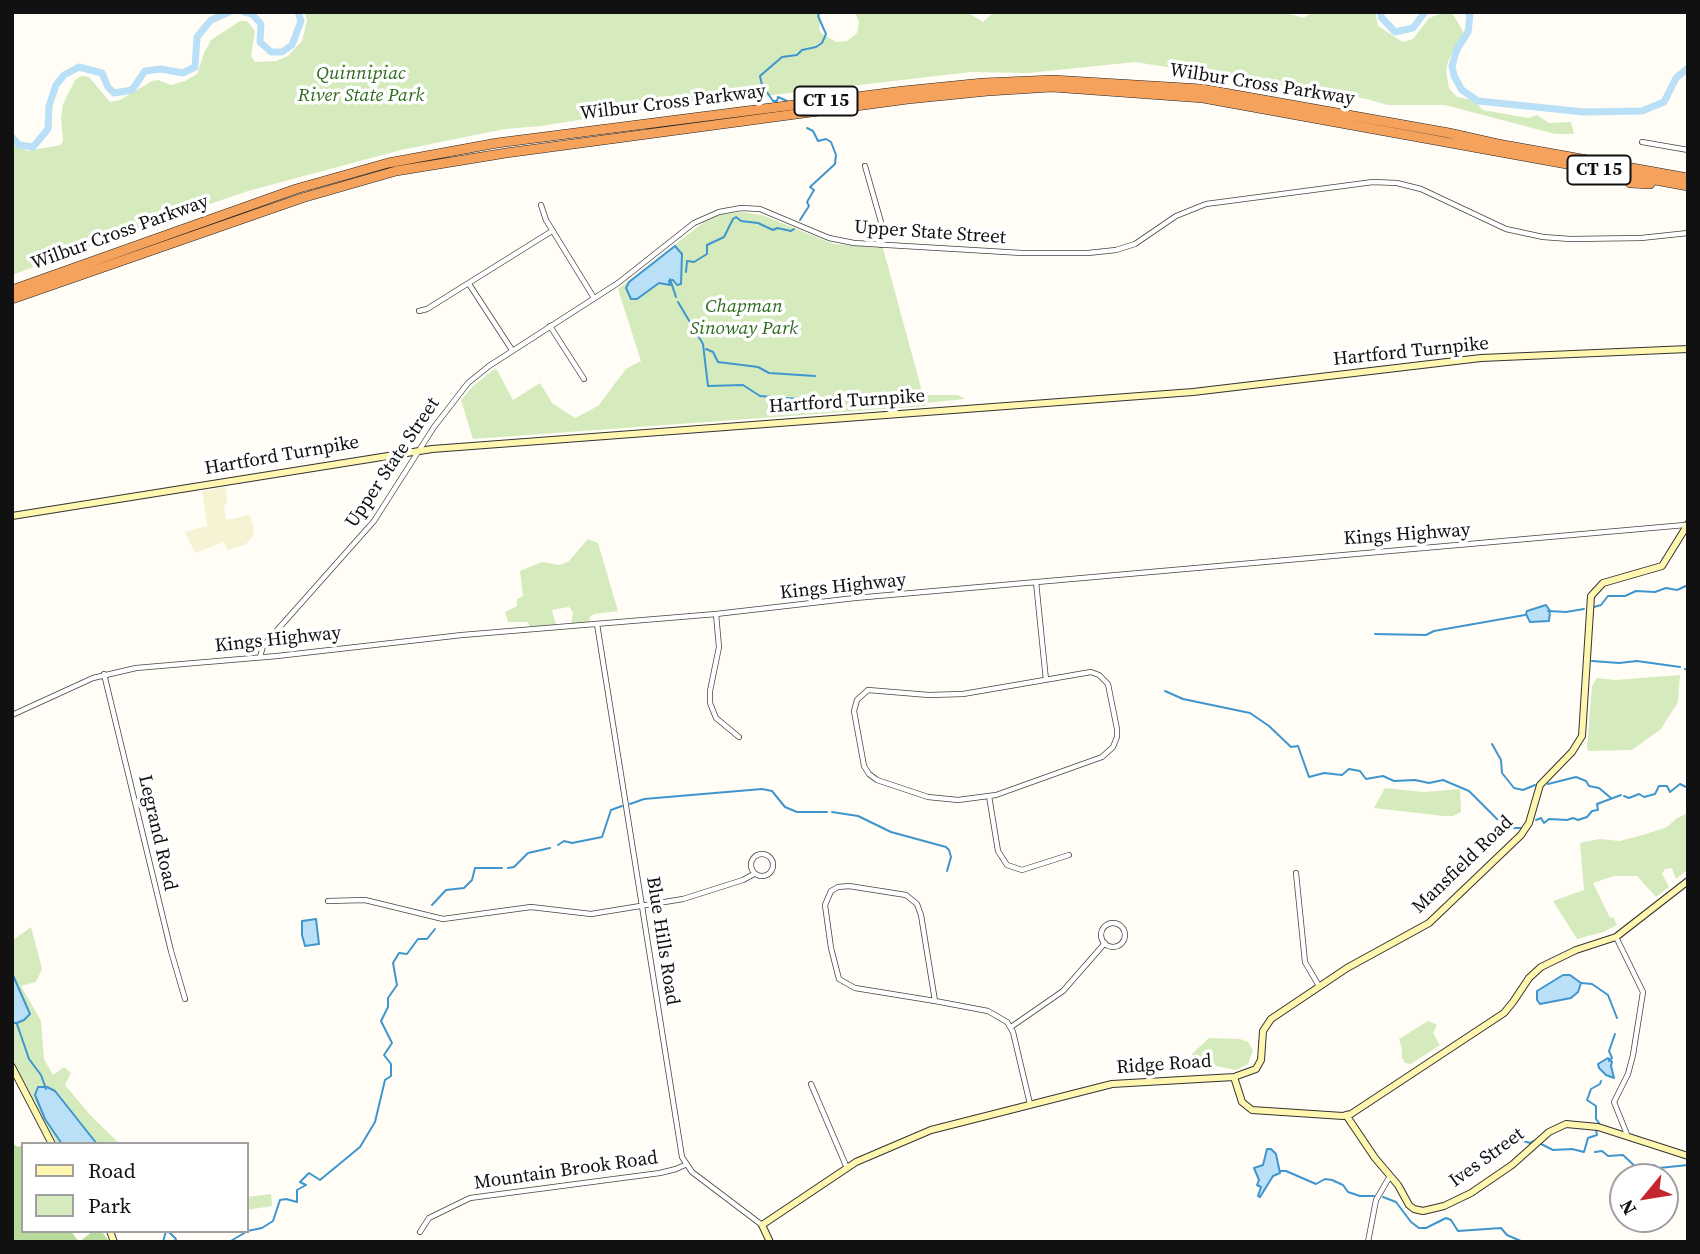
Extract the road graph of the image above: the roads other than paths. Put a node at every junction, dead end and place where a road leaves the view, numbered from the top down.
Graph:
1 (1642, 142) dead end
2 (1498, 144) junction
3 (1539, 145) dead end
4 (1688, 150) edge
5 (1511, 155) junction
6 (1610, 158) dead end
7 (865, 166) dead end
8 (1559, 169) dead end
9 (1655, 172) junction
10 (1630, 183) dead end
11 (1685, 183) edge
12 (541, 205) dead end
13 (552, 231) junction
14 (1688, 233) edge
15 (880, 245) junction
16 (469, 284) junction
17 (12, 290) edge
18 (594, 298) junction
19 (12, 299) edge
20 (419, 311) dead end
21 (551, 326) junction
22 (1688, 349) edge
23 (512, 350) junction
24 (584, 379) dead end
25 (420, 450) junction
26 (12, 516) edge
27 (1686, 524) edge
28 (1036, 582) junction
29 (716, 614) junction
30 (597, 624) junction
31 (260, 657) junction
32 (104, 674) junction
33 (1046, 680) junction
34 (12, 715) edge
35 (738, 737) dead end
36 (989, 796) junction
37 (1069, 855) dead end
38 (1296, 873) dead end
39 (754, 874) junction
40 (1688, 881) edge
41 (328, 901) dead end
42 (642, 905) junction
43 (1616, 937) junction
44 (1105, 943) junction
45 (1319, 986) junction
46 (186, 999) dead end
47 (935, 1001) junction
48 (1011, 1027) junction
49 (12, 1067) edge
50 (1234, 1077) junction
51 (811, 1084) dead end
52 (1030, 1104) junction
53 (1346, 1115) junction
54 (1628, 1137) junction
55 (51, 1142) edge
56 (1688, 1156) edge
57 (685, 1165) junction
58 (847, 1168) junction
59 (1390, 1176) junction
60 (762, 1225) junction
61 (420, 1232) dead end
62 (770, 1242) edge
63 (1368, 1242) edge

1 - 4 street
2 - 3 highway
2 - 9 highway, Wilbur Cross Parkway / CT 15
2 - 17 highway, Wilbur Cross Parkway / CT 15
5 - 8 highway
5 - 11 highway, Wilbur Cross Parkway / CT 15
5 - 19 highway, Wilbur Cross Parkway / CT 15
6 - 9 highway
7 - 15 street
9 - 11 highway, Wilbur Cross Parkway / CT 15
10 - 11 highway
12 - 13 street
13 - 16 street
13 - 18 street
14 - 15 street, Upper State Street
15 - 18 street, Upper State Street
16 - 20 street
16 - 23 street
18 - 21 street, Upper State Street
21 - 23 street, Upper State Street
21 - 24 street
22 - 25 street, Hartford Turnpike
23 - 25 street, Upper State Street
25 - 26 street, Hartford Turnpike
25 - 31 street, Upper State Street
27 - 28 street, Kings Highway
27 - 45 street, Mansfield Road
28 - 29 street, Kings Highway
28 - 33 street
29 - 30 street, Kings Highway
29 - 35 street
30 - 31 street, Kings Highway
30 - 42 street, Blue Hills Road
31 - 32 street, Kings Highway
32 - 34 street, Kings Highway
32 - 46 street, Legrand Road
33 - 36 street
33 - 36 street
36 - 37 street
38 - 45 street
39 - 39 street
39 - 42 street
40 - 43 street
41 - 42 street
42 - 57 street, Blue Hills Road
43 - 53 street
43 - 54 street
44 - 44 street
44 - 48 street
45 - 50 street, Mansfield Road
47 - 47 street
47 - 48 street
48 - 52 street
49 - 55 street
50 - 52 street, Ridge Road
50 - 53 street, Ridge Road
51 - 58 street
52 - 58 street, Ridge Road
53 - 59 street, Ives Street
54 - 56 street, Ives Street
54 - 59 street, Ives Street
57 - 60 street
57 - 61 street, Mountain Brook Road
58 - 60 street, Ridge Road
59 - 63 street
60 - 62 street

